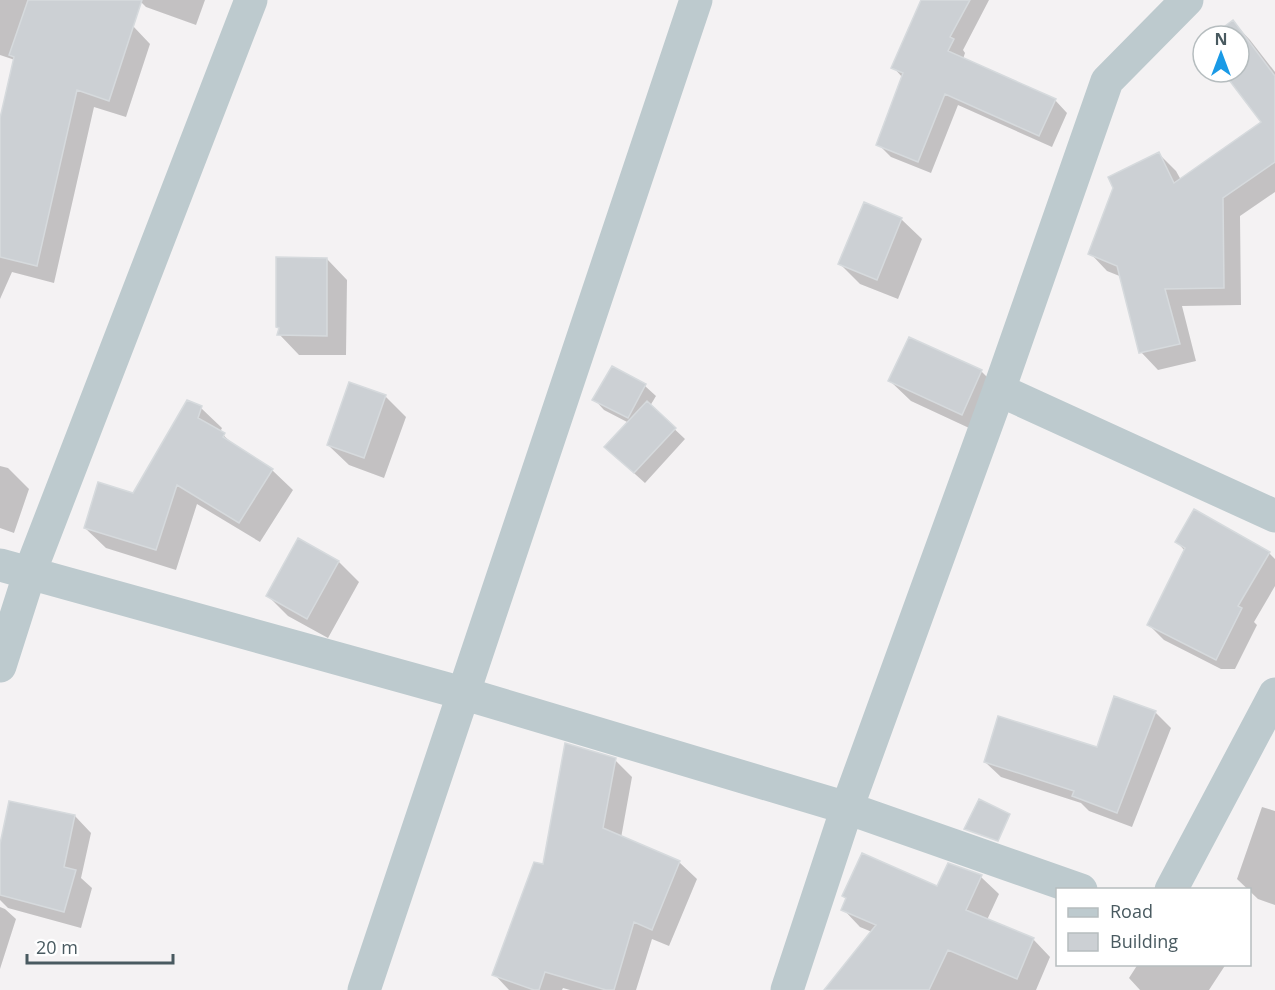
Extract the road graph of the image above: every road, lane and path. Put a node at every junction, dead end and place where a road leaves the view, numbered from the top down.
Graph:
1 (251, 0) edge
2 (696, 0) edge
3 (1186, 0) edge
4 (999, 390) junction
5 (1275, 516) edge
6 (15, 568) edge
7 (0, 666) edge
8 (462, 693) junction
9 (1275, 694) edge
10 (847, 808) junction
11 (1075, 888) edge
12 (1172, 888) edge
13 (364, 990) edge
14 (788, 990) edge

1 - 6 street
2 - 8 street
3 - 4 street
4 - 5 street
4 - 10 street
6 - 7 street
6 - 8 street
8 - 10 street
8 - 13 street
9 - 12 street
10 - 11 street
10 - 14 street

